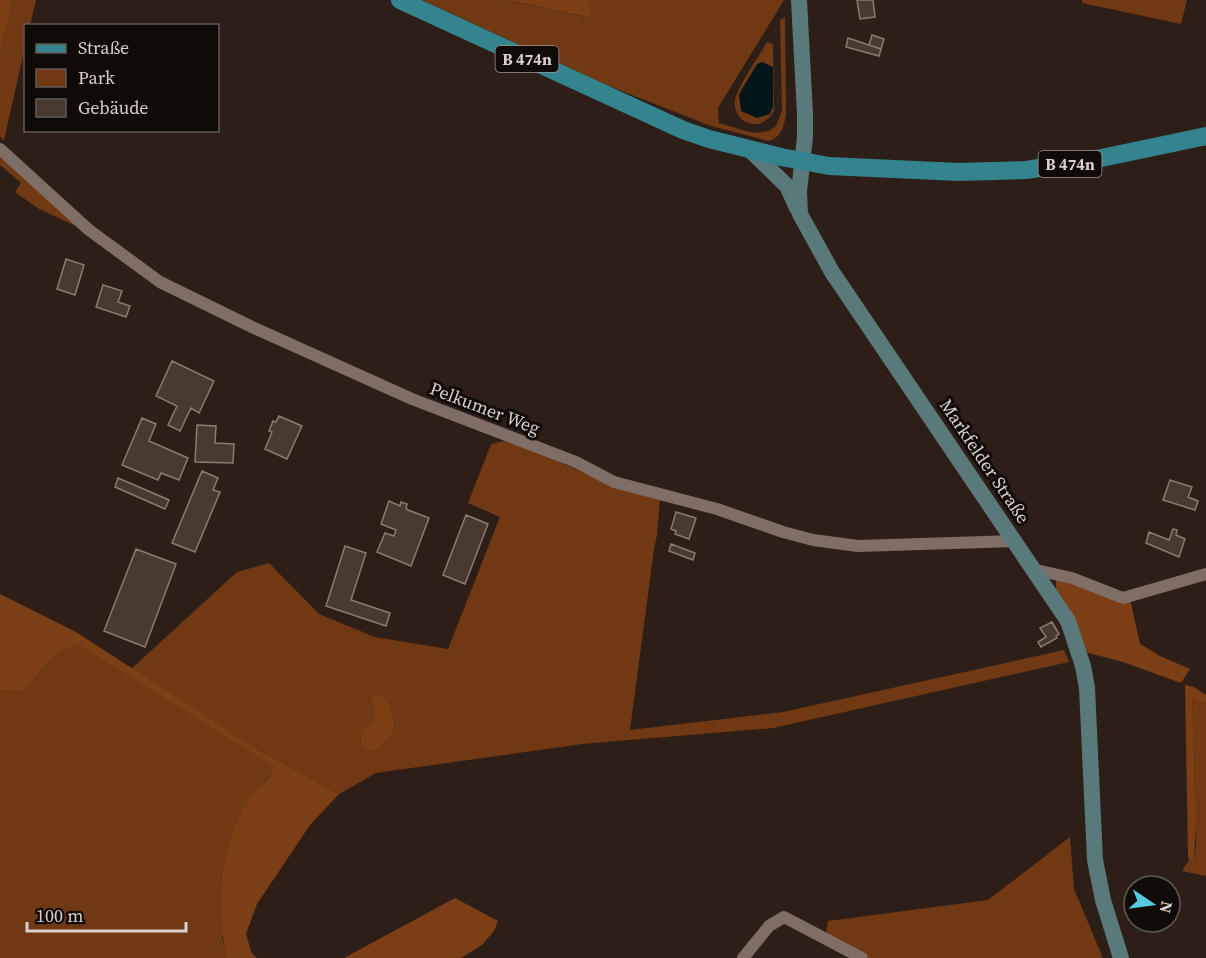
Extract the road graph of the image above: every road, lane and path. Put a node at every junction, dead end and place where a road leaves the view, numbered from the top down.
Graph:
1 (400, 0) edge
2 (799, 0) edge
3 (1206, 136) edge
4 (0, 149) edge
5 (749, 149) junction
6 (802, 162) junction
7 (800, 214) junction
8 (1016, 541) junction
9 (1036, 570) junction
10 (1206, 574) edge
11 (743, 958) edge
12 (862, 958) edge
13 (1121, 958) edge

1 - 5 main road, B 474n
2 - 6 street, Markfelder Straße
3 - 6 main road, B 474n
4 - 8 street, Pelkumer Weg
5 - 6 main road, B 474n
5 - 7 street
6 - 7 street, Markfelder Straße
7 - 8 street, Markfelder Straße
8 - 9 street, Markfelder Straße
9 - 10 street
9 - 13 street, Markfelder Straße
11 - 12 street

